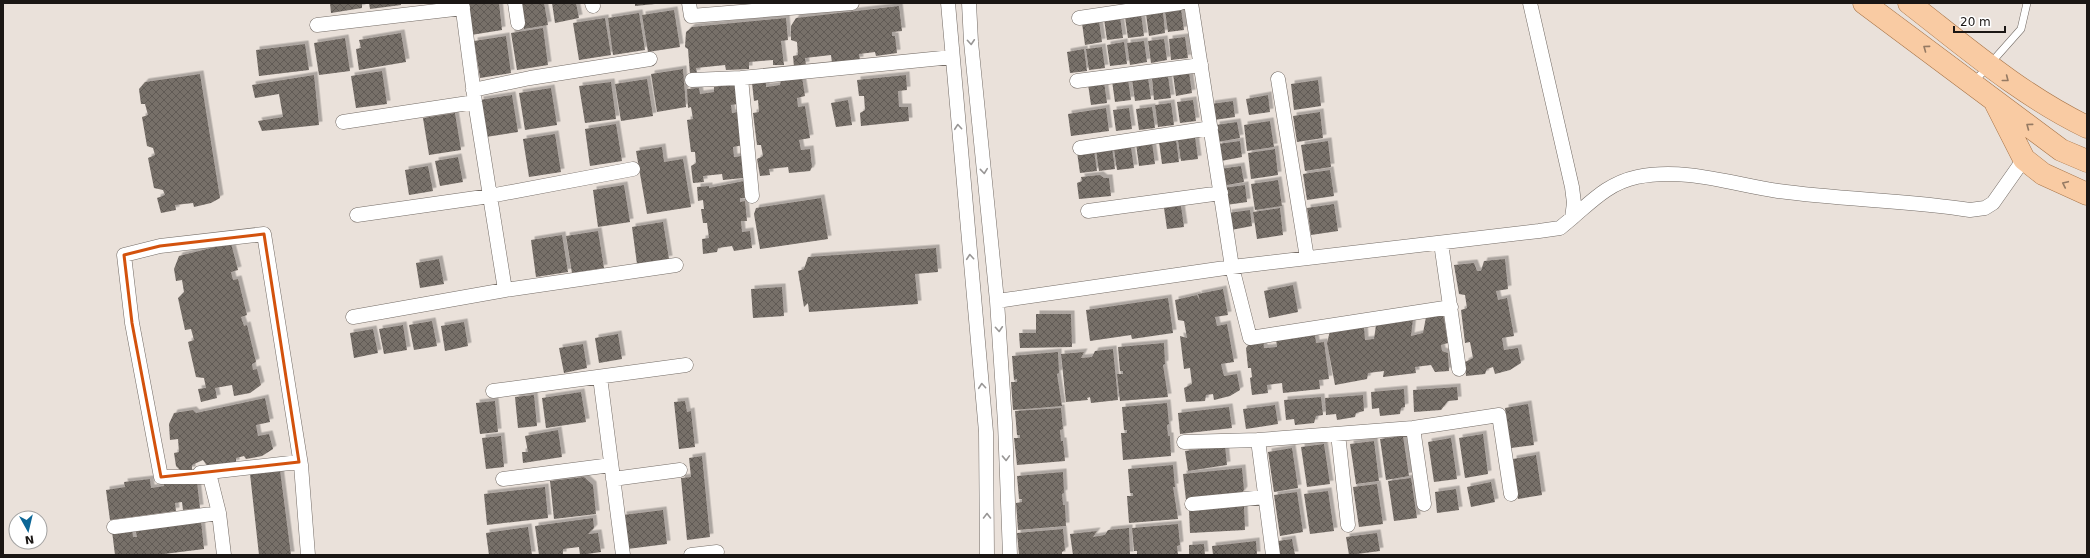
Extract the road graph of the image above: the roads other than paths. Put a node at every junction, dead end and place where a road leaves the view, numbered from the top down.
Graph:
1 (515, 3) edge
2 (689, 3) edge
3 (852, 3) edge
4 (948, 3) edge
5 (969, 3) edge
6 (1180, 3) edge
7 (1191, 3) edge
8 (1530, 3) edge
9 (1864, 3) edge
10 (1909, 3) edge
11 (2027, 3) edge
12 (462, 6) edge
13 (1079, 18) dead end
14 (518, 23) dead end
15 (317, 25) dead end
16 (952, 57) junction
17 (650, 59) dead end
18 (1200, 65) junction
19 (1989, 65) junction
20 (740, 78) junction
21 (1278, 79) dead end
22 (692, 80) dead end
23 (1077, 81) dead end
24 (1972, 84) junction
25 (474, 96) junction
26 (1995, 101) junction
27 (343, 122) dead end
28 (2087, 127) edge
29 (1211, 128) junction
30 (1080, 148) dead end
31 (2024, 160) junction
32 (2087, 161) edge
33 (633, 169) dead end
34 (1221, 193) junction
35 (2087, 194) edge
36 (490, 196) junction
37 (752, 196) dead end
38 (1088, 211) dead end
39 (357, 215) dead end
40 (1572, 218) junction
41 (1441, 243) junction
42 (1307, 258) junction
43 (676, 265) dead end
44 (1232, 267) junction
45 (505, 290) junction
46 (997, 301) junction
47 (1451, 307) junction
48 (353, 317) dead end
49 (686, 365) dead end
50 (1459, 369) dead end
51 (600, 377) junction
52 (493, 391) dead end
53 (1413, 428) junction
54 (1338, 434) junction
55 (1258, 440) junction
56 (1184, 442) dead end
57 (299, 462) junction
58 (611, 465) junction
59 (680, 470) dead end
60 (162, 477) junction
61 (503, 479) dead end
62 (613, 480) junction
63 (1511, 494) dead end
64 (1265, 497) junction
65 (1192, 504) dead end
66 (1424, 504) dead end
67 (219, 513) junction
68 (1348, 524) dead end
69 (114, 527) dead end
70 (717, 552) dead end
71 (224, 555) edge
72 (308, 555) edge
73 (623, 555) edge
74 (691, 555) edge
75 (987, 555) edge
76 (1010, 555) edge
77 (1272, 555) edge

1 - 14 street
2 - 3 street
4 - 16 street
5 -> 46 street
6 - 13 street
7 - 18 street
8 - 40 street
24 -> 9 main road
10 - 19 main road
11 - 19 lane
12 - 15 street
12 - 25 street
16 - 20 street
75 -> 16 street
17 - 25 street
18 - 23 street
18 - 29 street
19 - 24 lane
19 -> 28 main road
20 - 22 street
20 - 37 street
21 - 42 street
24 - 26 main road
25 - 27 street
25 - 36 street
26 - 31 main road
32 -> 26 main road
29 - 30 street
29 - 34 street
35 -> 31 main road
31 - 40 street
33 - 36 street
34 - 38 street
34 - 44 street
36 - 39 street
36 - 45 street
40 - 41 street
41 - 42 street
41 - 47 street
42 - 44 street
43 - 45 street
44 - 46 street
44 - 47 street
45 - 48 street
46 -> 76 street
47 - 50 street
49 - 51 street
51 - 52 street
51 - 58 street
53 - 54 street
53 - 63 street
53 - 66 street
54 - 55 street
54 - 68 street
55 - 56 street
55 - 64 street
57 - 60 street
57 - 60 street
57 - 72 street
58 - 61 street
58 - 62 street
59 - 62 street
60 - 67 street
62 - 73 street
64 - 65 street
64 - 77 street
67 - 69 street
67 - 71 street
70 - 74 street

